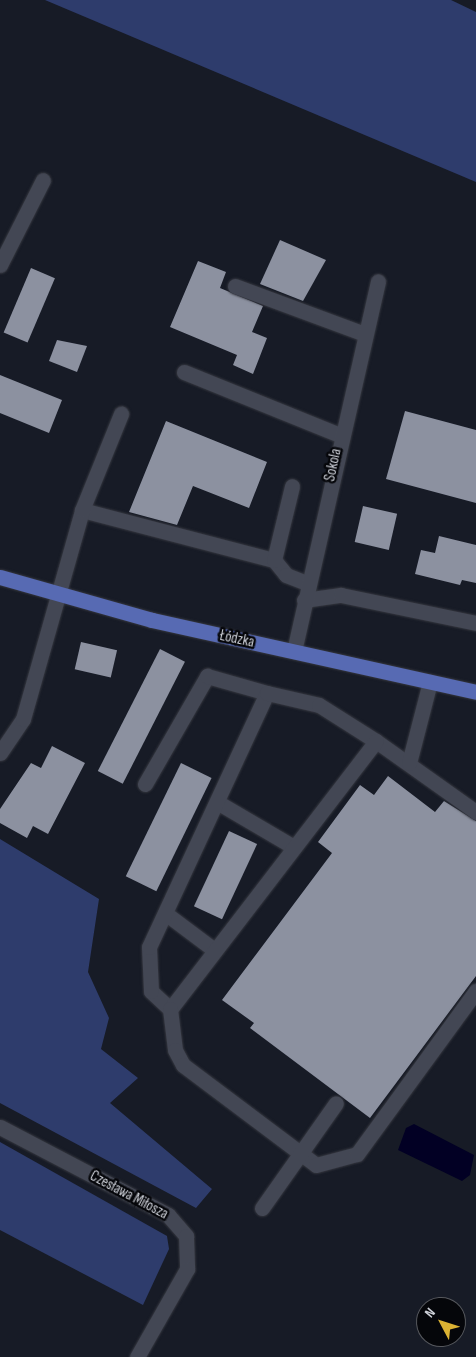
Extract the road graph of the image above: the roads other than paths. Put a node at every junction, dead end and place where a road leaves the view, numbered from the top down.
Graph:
1 (43, 180) dead end
2 (0, 265) edge
3 (378, 281) dead end
4 (235, 286) dead end
5 (365, 334) junction
6 (184, 372) dead end
7 (121, 414) dead end
8 (340, 434) junction
9 (292, 486) dead end
10 (82, 510) junction
11 (274, 560) junction
12 (0, 577) edge
13 (307, 583) junction
14 (60, 597) junction
15 (304, 600) junction
16 (476, 623) edge
17 (294, 651) junction
18 (430, 682) junction
19 (476, 692) edge
20 (267, 693) junction
21 (376, 741) junction
22 (0, 753) edge
23 (410, 762) junction
24 (145, 784) dead end
25 (217, 802) junction
26 (476, 812) edge
27 (292, 846) junction
28 (165, 912) junction
29 (212, 949) junction
30 (476, 991) edge
31 (170, 1008) junction
32 (336, 1103) dead end
33 (0, 1127) edge
34 (300, 1154) junction
35 (262, 1208) dead end
36 (137, 1357) edge

1 - 2 street
3 - 5 street, Sokola
4 - 5 street
5 - 8 street, Sokola
6 - 8 street
7 - 10 street
8 - 13 street, Sokola
9 - 11 street
10 - 11 street
10 - 14 street
11 - 13 street
12 - 14 main road, Łódzka
13 - 15 street, Sokola
14 - 17 main road, Łódzka
14 - 22 street
15 - 16 street
15 - 17 street, Sokola
17 - 18 main road, Łódzka
18 - 19 main road, Łódzka
18 - 23 street
20 - 21 street
20 - 24 street
20 - 25 street
21 - 23 street
21 - 27 street
23 - 26 street
25 - 27 street
25 - 28 street
27 - 29 street
28 - 29 street
28 - 31 street
29 - 31 street
30 - 34 street
31 - 34 street
32 - 34 street
33 - 36 street, Czesława Miłosza
34 - 35 street

